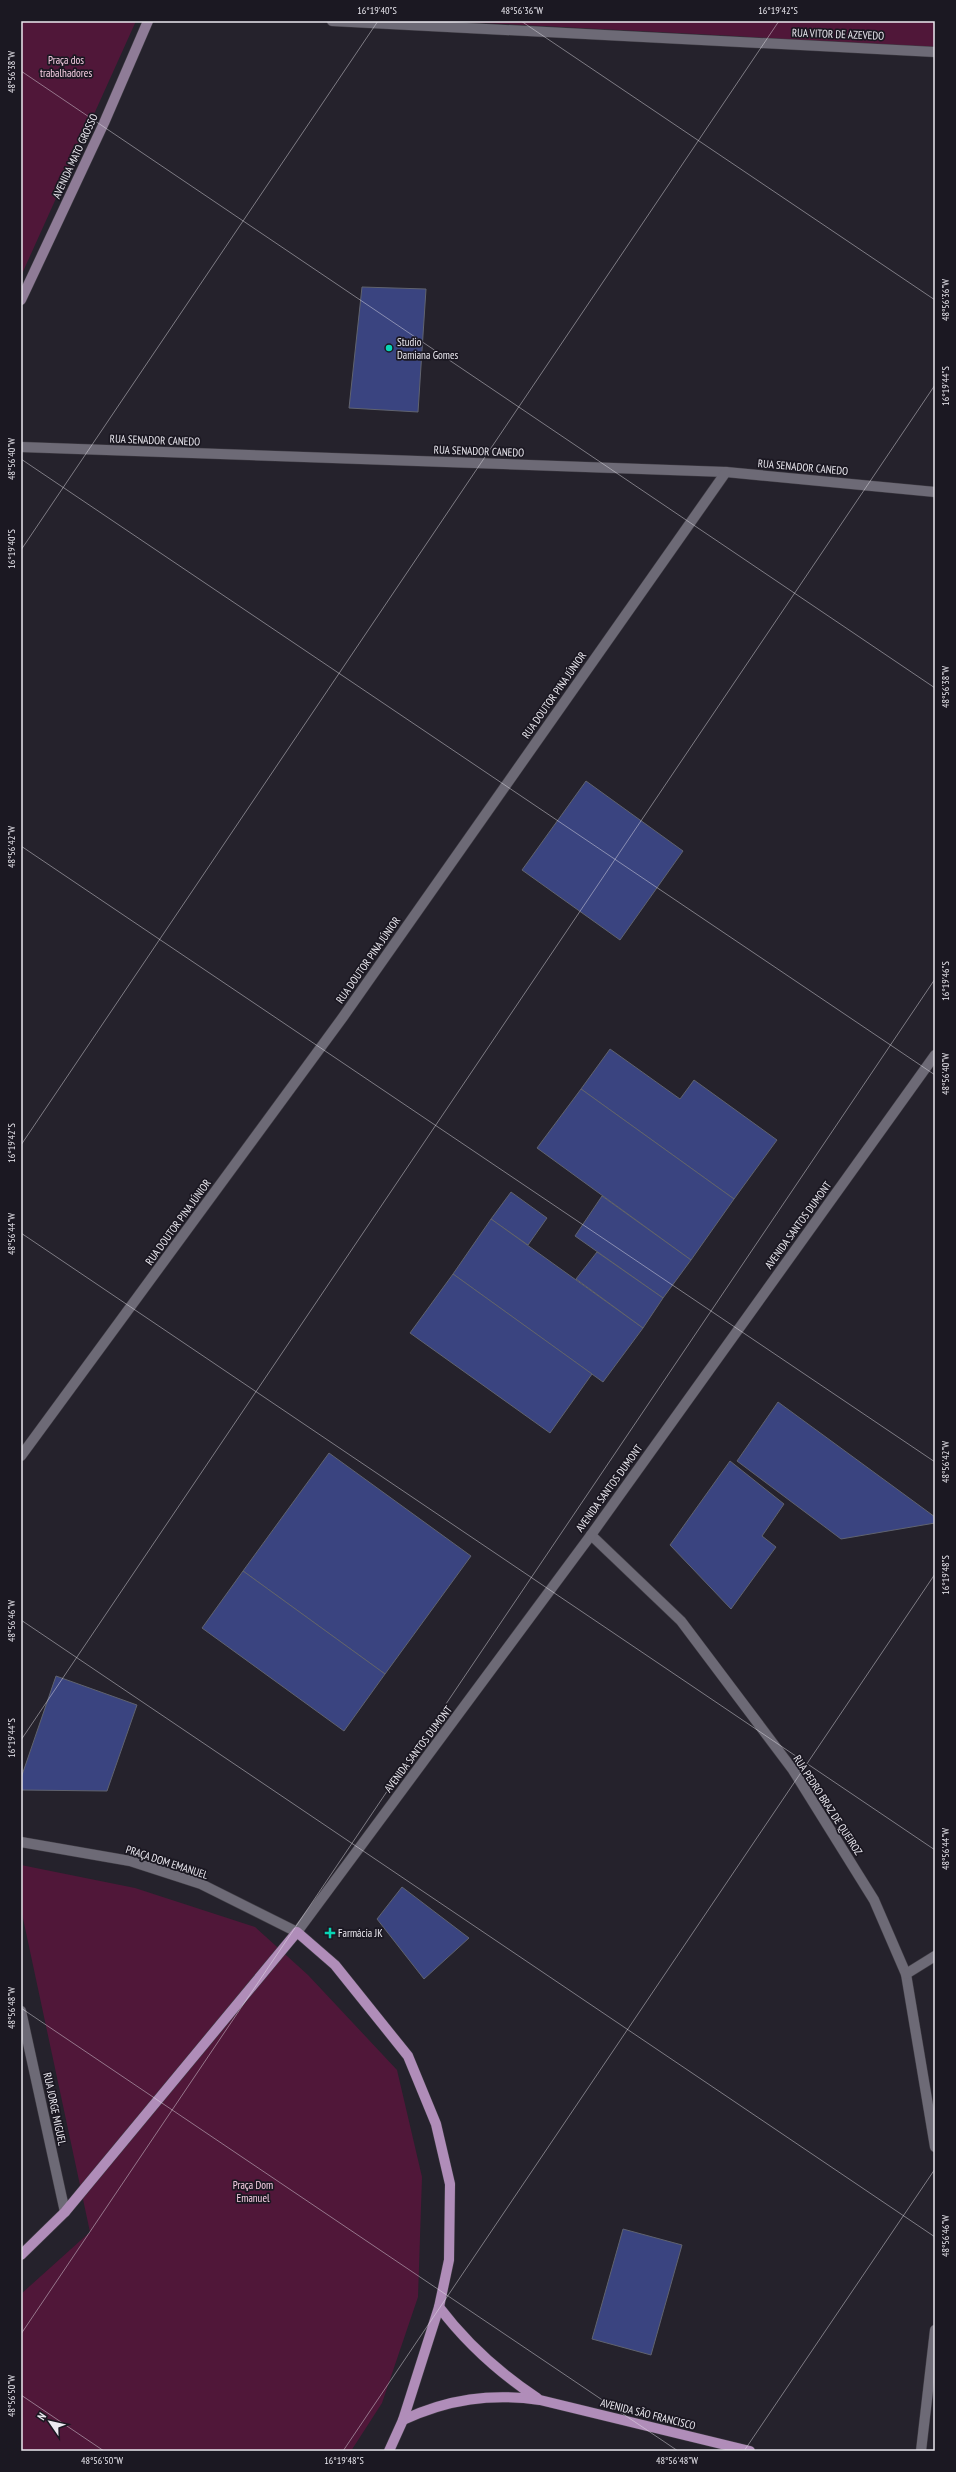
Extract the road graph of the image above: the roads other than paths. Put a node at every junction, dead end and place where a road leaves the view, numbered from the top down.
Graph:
1 (148, 21) edge
2 (332, 21) edge
3 (935, 52) edge
4 (21, 300) edge
5 (21, 447) edge
6 (726, 472) junction
7 (935, 492) edge
8 (935, 1055) edge
9 (21, 1456) edge
10 (591, 1535) junction
11 (21, 1842) edge
12 (297, 1932) junction
13 (935, 1956) edge
14 (906, 1974) junction
15 (21, 2011) edge
16 (935, 2146) edge
17 (65, 2212) junction
18 (21, 2255) edge
19 (439, 2306) junction
20 (935, 2330) edge
21 (540, 2400) junction
22 (403, 2420) junction
23 (389, 2451) edge
24 (750, 2451) edge
25 (921, 2451) edge

1 - 4 main road, AVENIDA MATO GROSSO
2 - 3 street, RUA VITOR DE AZEVEDO
5 - 6 street, RUA SENADOR CANEDO
6 - 7 street, RUA SENADOR CANEDO
6 - 9 street, RUA DOUTOR PINA JÚNIOR
8 - 10 street, AVENIDA SANTOS DUMONT
10 - 12 street, AVENIDA SANTOS DUMONT
10 - 14 street, RUA PEDRO BRAZ DE QUEIROZ
11 - 12 street, PRAÇA DOM EMANUEL
12 - 17 main road
12 - 19 main road, PRAÇA DOM EMANUEL
13 - 14 street
14 - 16 street, RUA PEDRO BRAZ DE QUEIROZ
15 - 17 street, RUA JORGE MIGUEL
17 - 18 main road
19 - 21 main road, AVENIDA SÃO FRANCISCO
19 - 22 main road, PRAÇA DOM EMANUEL
20 - 25 street
21 - 22 main road, AVENIDA SÃO FRANCISCO
21 - 24 main road, AVENIDA SÃO FRANCISCO
22 - 23 main road, PRAÇA DOM EMANUEL

